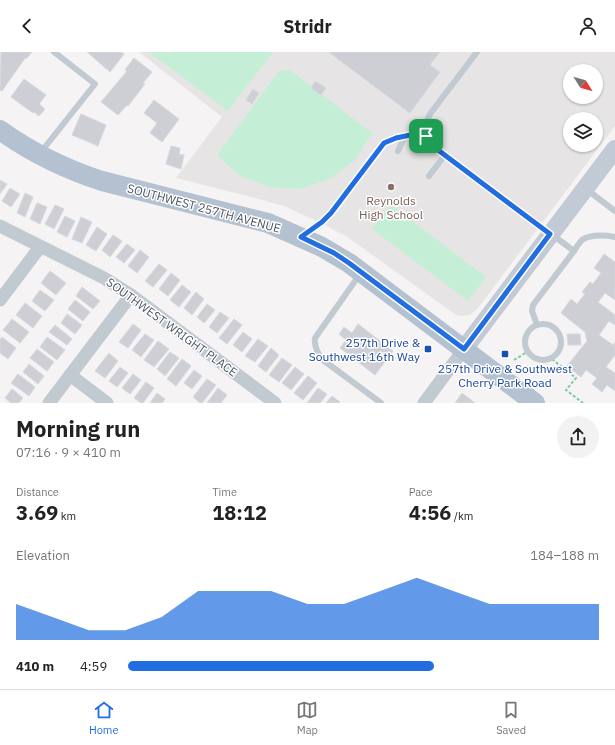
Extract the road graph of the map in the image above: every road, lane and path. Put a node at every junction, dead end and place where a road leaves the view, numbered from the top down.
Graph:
1 (54, 52) edge
2 (477, 52) edge
3 (0, 130) edge
4 (425, 132) junction
5 (404, 136) junction
6 (615, 149) edge
7 (398, 151) dead end
8 (39, 155) junction
9 (445, 155) junction
10 (429, 176) dead end
11 (585, 189) junction
12 (615, 202) edge
13 (613, 210) edge
14 (0, 226) edge
15 (550, 234) junction
16 (301, 237) junction
17 (615, 237) edge
18 (40, 247) junction
19 (574, 251) junction
20 (361, 273) junction
21 (131, 295) junction
22 (0, 300) edge
23 (536, 325) junction
24 (464, 349) junction
25 (527, 352) junction
26 (552, 358) junction
27 (514, 360) dead end
28 (70, 375) junction
29 (49, 403) edge
30 (107, 403) edge
31 (275, 403) edge
32 (381, 403) edge
33 (424, 403) edge
34 (535, 403) edge
35 (583, 403) edge

1 - 8 lane
2 - 4 lane
3 - 8 main road, SOUTHWEST 257TH AVENUE
4 - 5 lane
4 - 9 lane
5 - 7 lane
5 - 16 lane
6 - 11 main road
8 - 16 main road, SOUTHWEST 257TH AVENUE
9 - 10 lane
9 - 15 lane
11 - 13 lane
11 - 15 main road
12 - 13 lane
14 - 18 street, SOUTHWEST WRIGHT PLACE
15 - 19 lane
15 - 24 main road
16 - 20 main road, SOUTHWEST 257TH AVENUE
17 - 19 lane
18 - 21 street, SOUTHWEST WRIGHT PLACE
18 - 22 street
19 - 23 lane
20 - 24 main road, SOUTHWEST 257TH AVENUE
20 - 32 lane
21 - 28 street
21 - 31 street, SOUTHWEST WRIGHT PLACE
23 - 25 lane
23 - 26 lane
24 - 33 street
24 - 34 main road, SOUTHWEST 257TH AVENUE
25 - 26 lane
25 - 27 path
26 - 35 path
28 - 29 street
28 - 30 street

